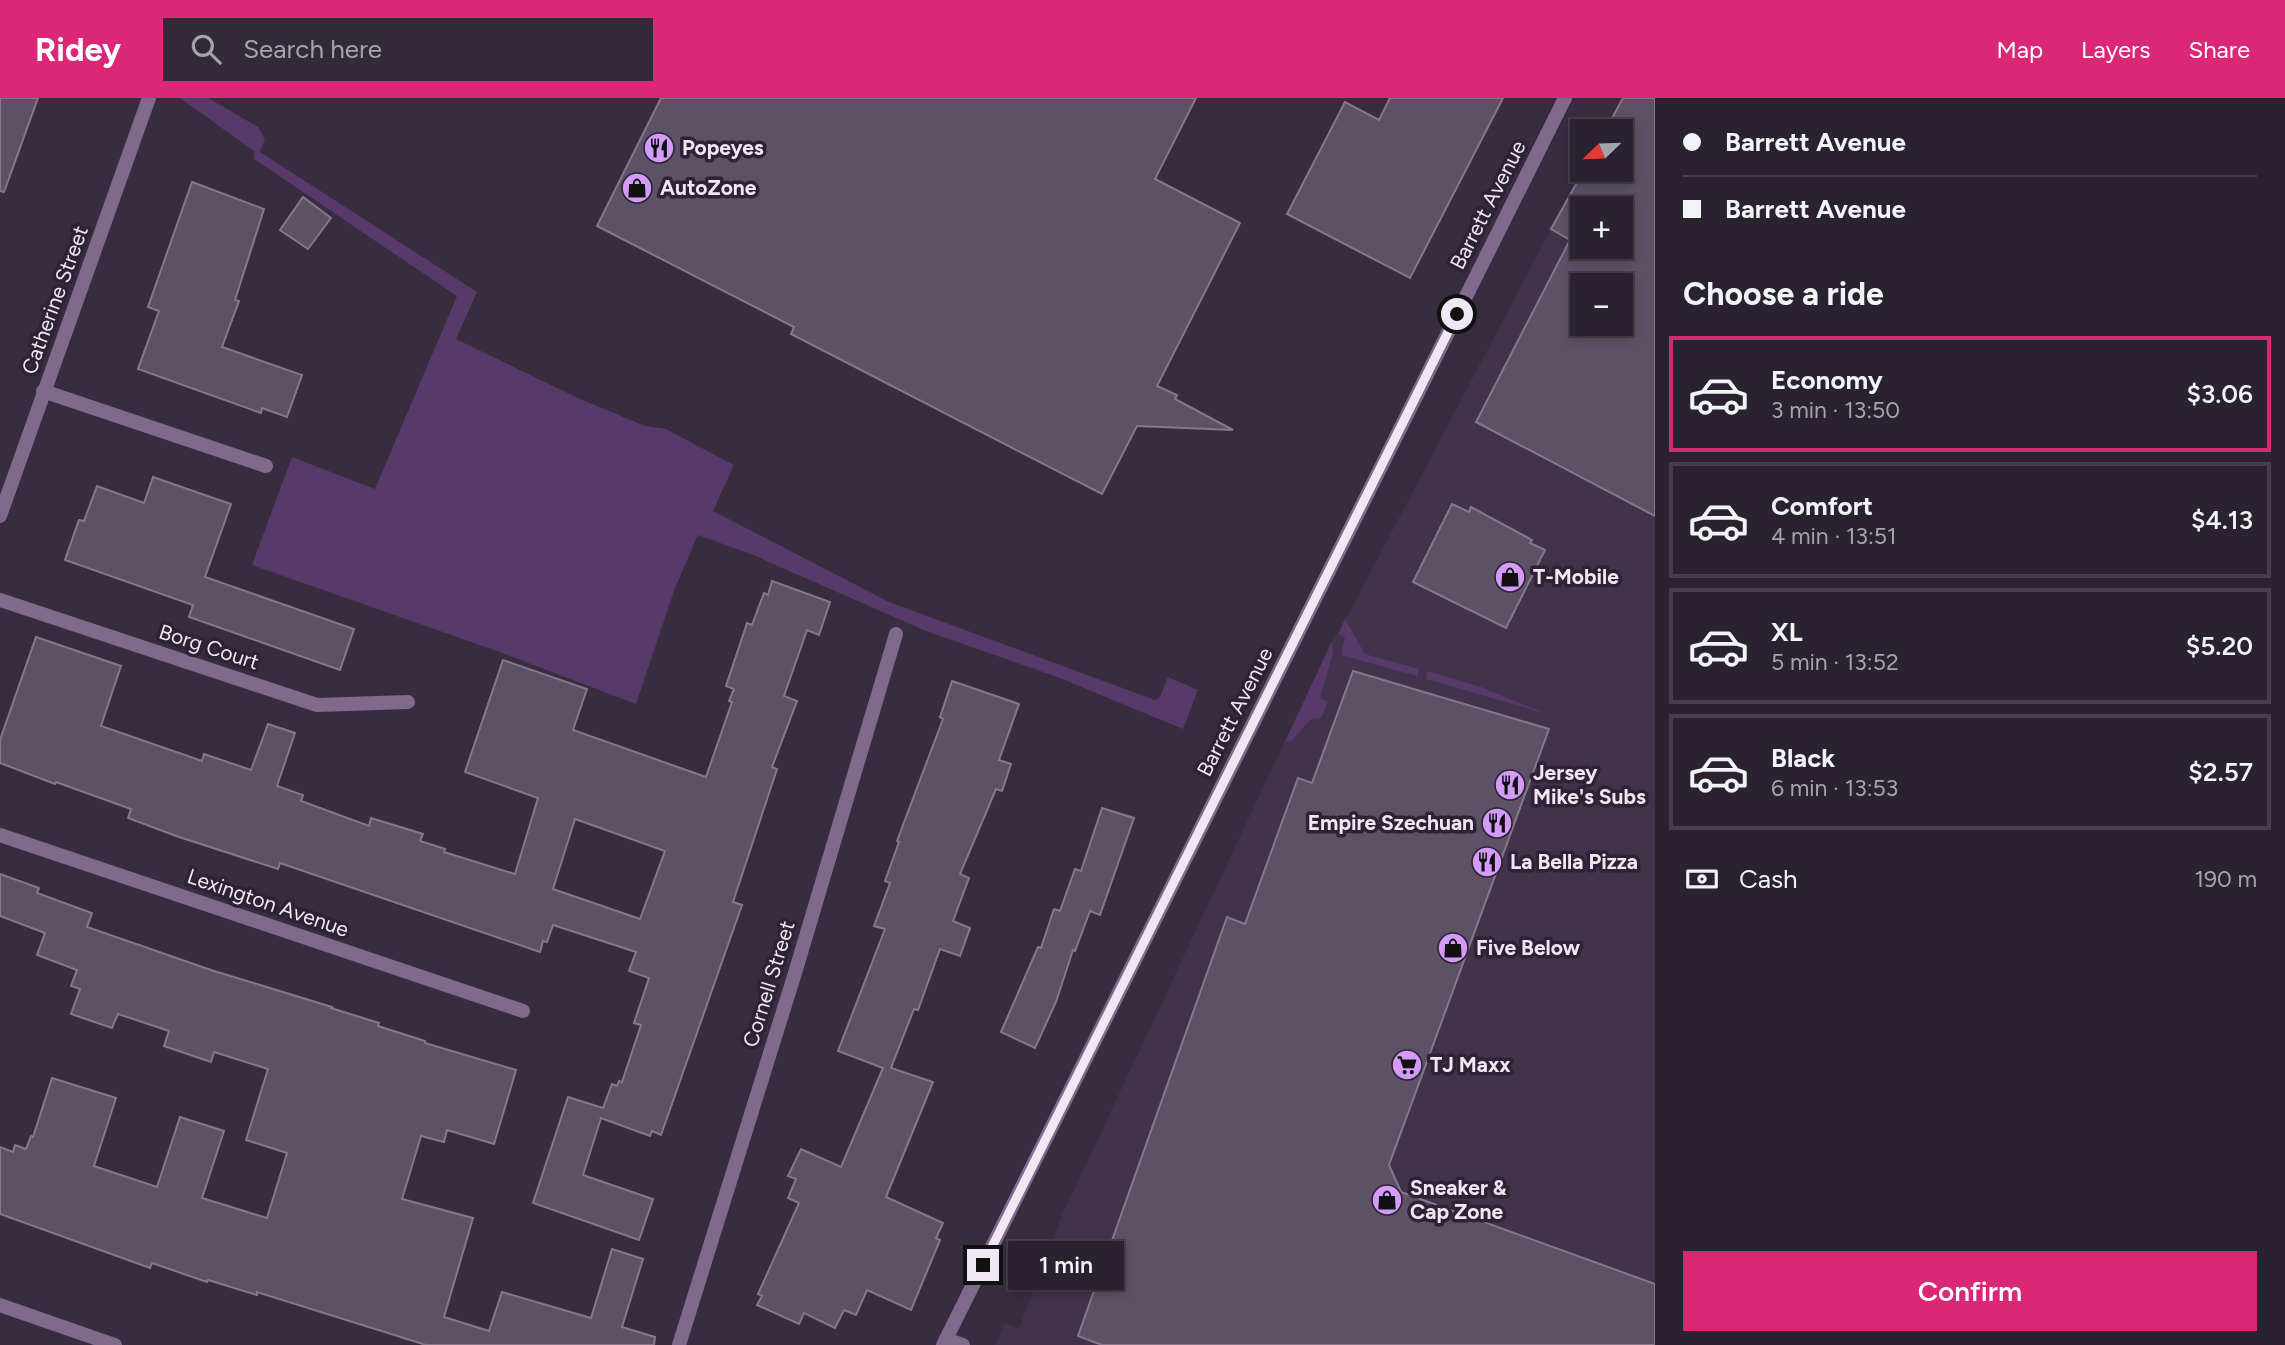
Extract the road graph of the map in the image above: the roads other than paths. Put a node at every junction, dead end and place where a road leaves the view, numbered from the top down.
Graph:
1 (149, 98) edge
2 (1565, 98) edge
3 (43, 391) junction
4 (266, 466) dead end
5 (0, 516) edge
6 (0, 600) edge
7 (896, 634) dead end
8 (408, 702) dead end
9 (0, 835) edge
10 (523, 1011) dead end
11 (0, 1305) edge
12 (945, 1342) edge
13 (115, 1345) edge
14 (679, 1345) edge
15 (964, 1345) edge

1 - 3 street, Catherine Street
2 - 12 street, Barrett Avenue
3 - 4 street
3 - 5 street, Catherine Street
6 - 8 street, Borg Court
7 - 14 street, Cornell Street
9 - 10 street, Lexington Avenue
11 - 13 street
12 - 15 street

